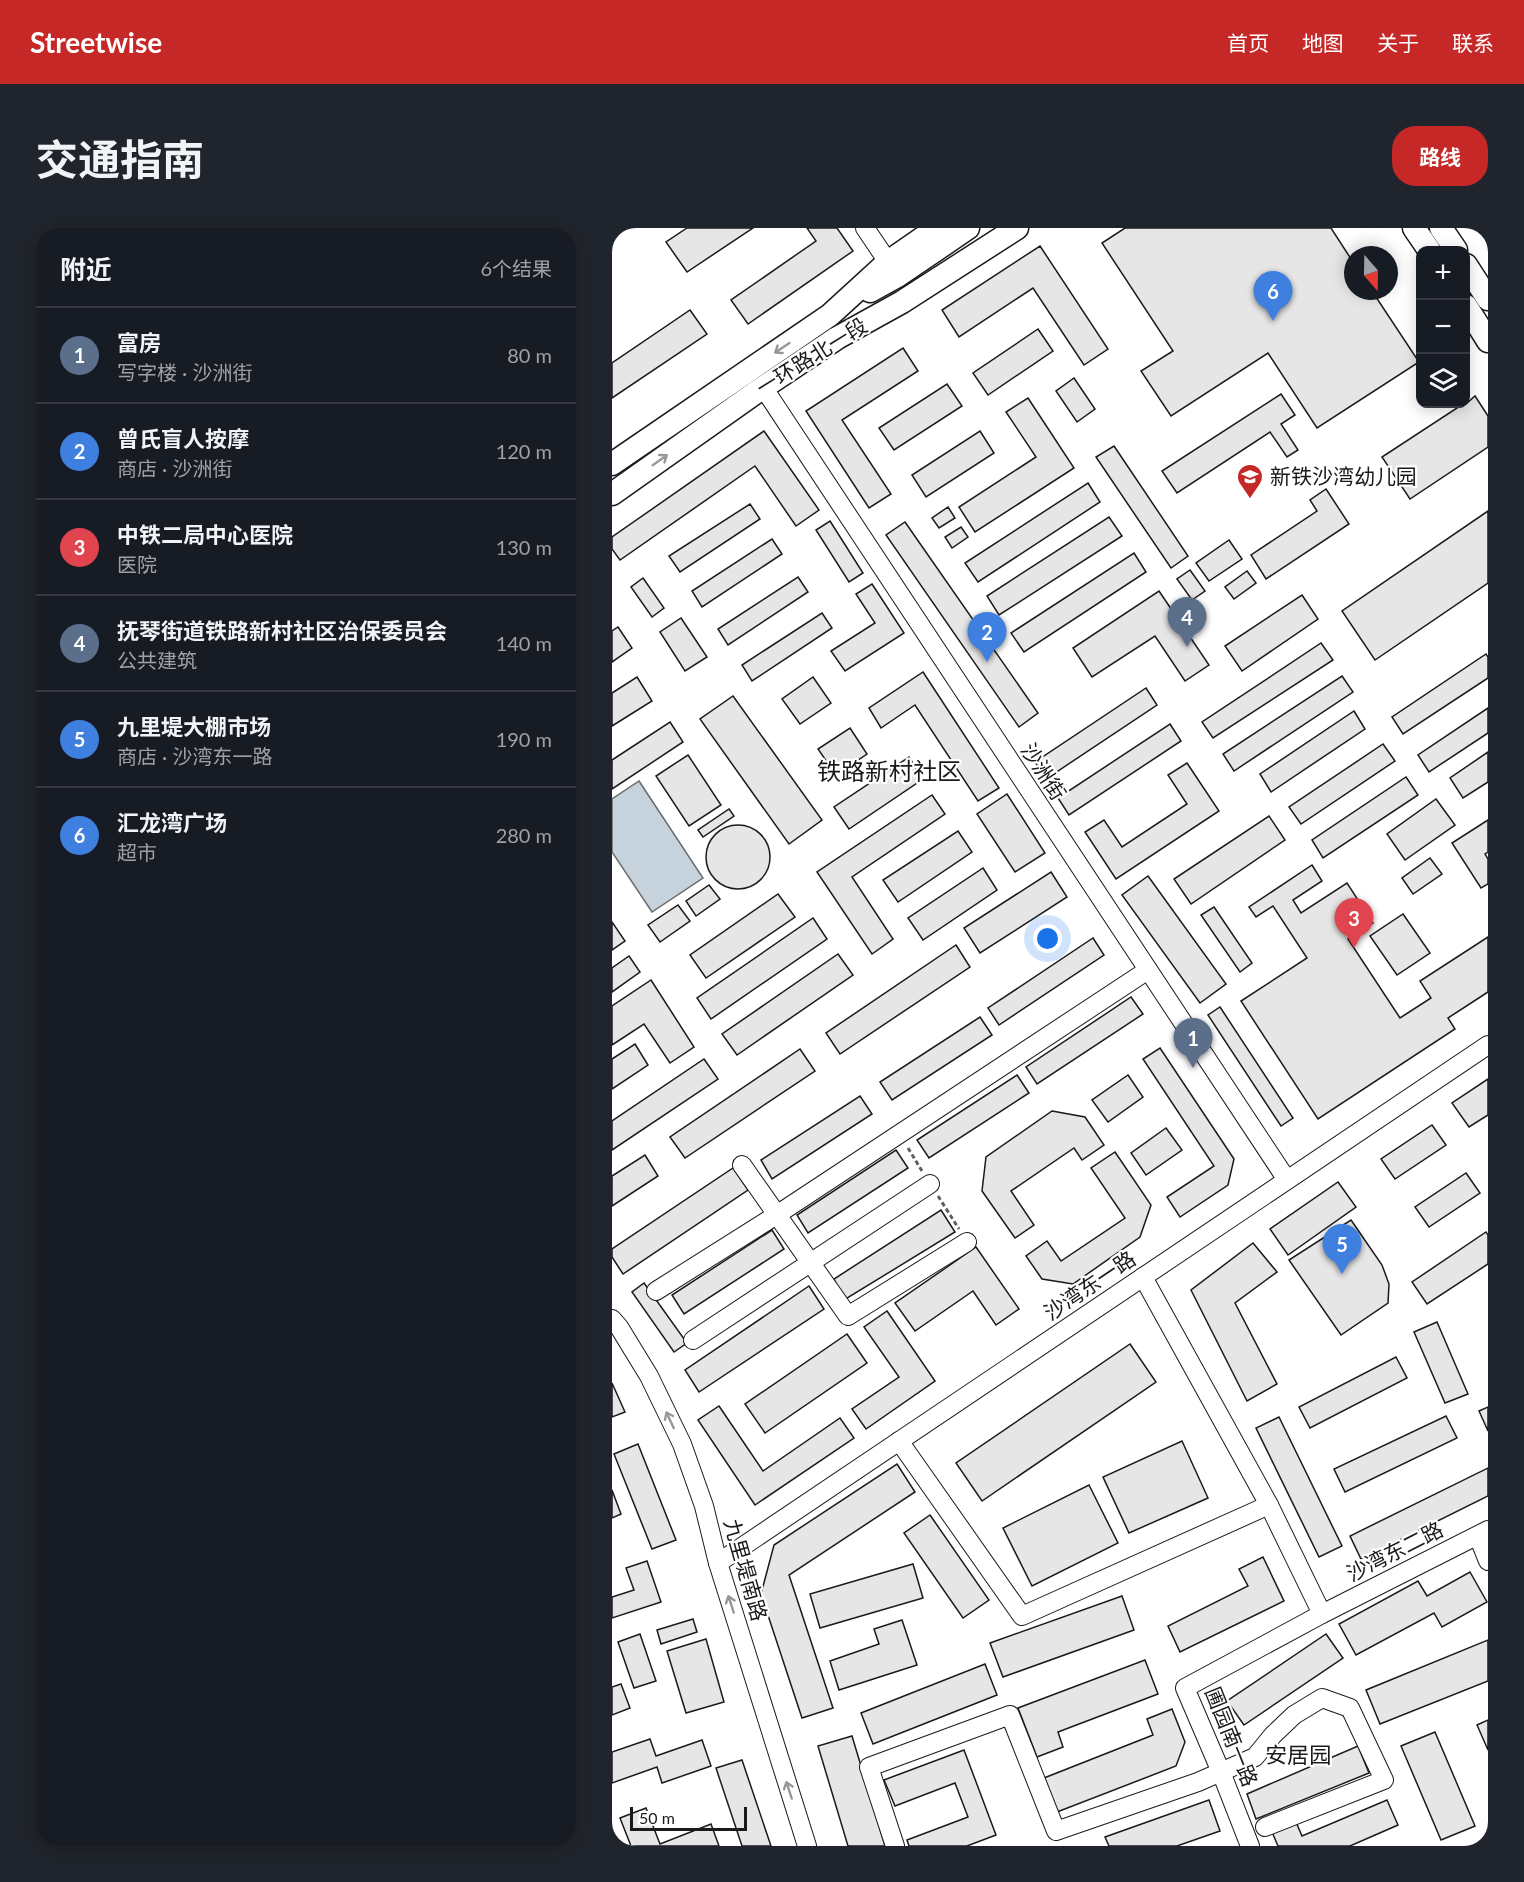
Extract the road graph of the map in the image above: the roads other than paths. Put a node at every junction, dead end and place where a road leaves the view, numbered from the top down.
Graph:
1 (864, 228) edge
2 (937, 228) edge
3 (968, 228) edge
4 (992, 228) edge
5 (1017, 228) edge
6 (1414, 228) edge
7 (1441, 228) edge
8 (1426, 246) edge
9 (1453, 246) edge
10 (1470, 271) edge
11 (897, 274) junction
12 (1488, 299) edge
13 (1470, 312) edge
14 (837, 338) junction
15 (1488, 341) edge
16 (763, 387) junction
17 (612, 464) edge
18 (612, 494) edge
19 (1148, 970) junction
20 (1488, 1045) edge
21 (742, 1165) dead end
22 (1287, 1180) junction
23 (930, 1184) dead end
24 (778, 1214) junction
25 (967, 1242) dead end
26 (812, 1263) junction
27 (1143, 1277) junction
28 (656, 1290) dead end
29 (612, 1319) edge
30 (693, 1340) dead end
31 (899, 1441) junction
32 (1269, 1505) junction
33 (1483, 1533) edge
34 (1488, 1561) edge
35 (718, 1563) junction
36 (1322, 1614) junction
37 (1221, 1772) junction
38 (1265, 1827) dead end
39 (807, 1846) edge
40 (895, 1846) edge
41 (1250, 1846) edge

1 - 11 street
2 - 11 main road, 一环路北一段
3 - 11 main road
4 - 11 main road
5 - 14 main road, 一环路北一段
6 - 8 main road
7 - 9 main road
10 - 12 main road
11 - 14 main road
11 -> 17 main road, 一环路北一段
13 - 15 main road
14 - 16 main road, 一环路北一段
18 -> 16 main road, 一环路北一段
16 - 19 street, 沙洲街
19 - 22 street, 沙洲街
19 - 24 street
20 - 22 street, 沙湾东一路
21 - 24 street
22 - 27 street, 沙湾东一路
23 - 26 street
24 - 26 street
24 - 28 street
25 - 26 street
26 - 30 street
27 - 31 street, 沙湾东一路
27 - 32 street
35 -> 29 street, 九里堤南路
31 - 32 street
31 - 35 street, 沙湾东一路
32 - 36 street
33 - 34 street
33 - 36 street, 沙湾东二路
39 -> 35 street, 九里堤南路
36 - 37 street, 圃园南一路
37 - 38 street
37 - 40 street
37 - 41 street, 圃园南一路

